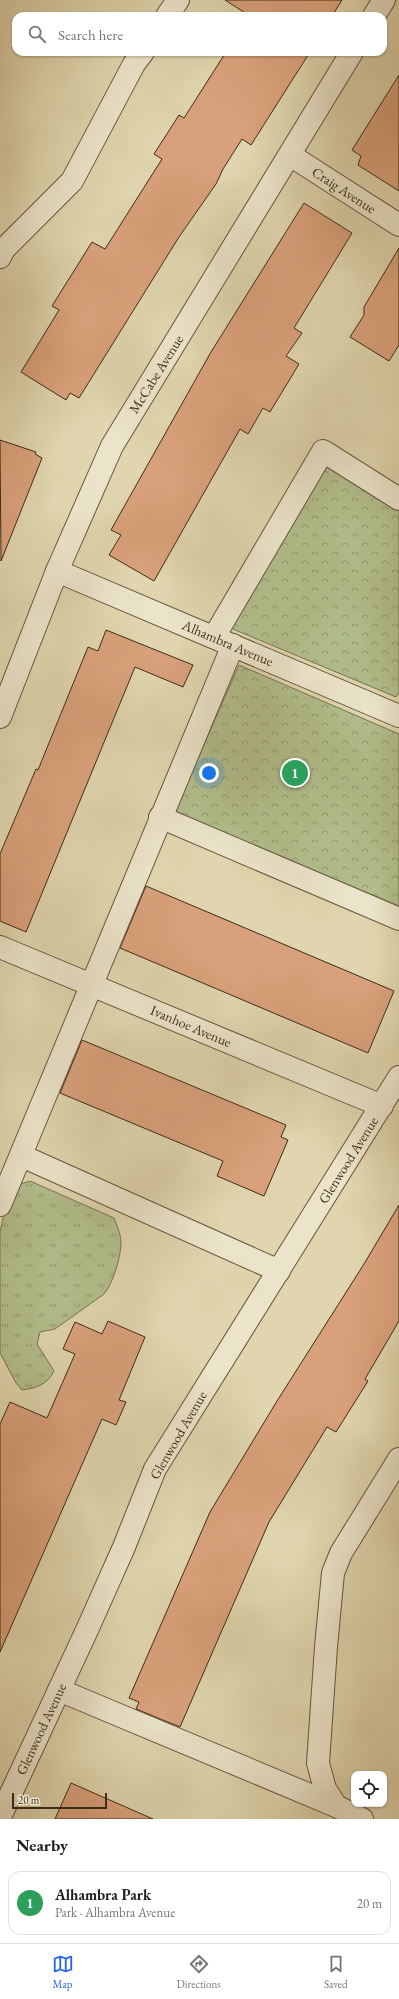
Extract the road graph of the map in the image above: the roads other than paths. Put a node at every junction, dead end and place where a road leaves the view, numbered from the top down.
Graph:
1 (178, 0) edge
2 (384, 0) edge
3 (170, 12) edge
4 (376, 12) edge
5 (140, 56) edge
6 (350, 56) edge
7 (290, 155) junction
8 (399, 225) edge
9 (0, 257) edge
10 (399, 499) edge
11 (57, 571) junction
12 (223, 641) junction
13 (398, 712) edge
14 (0, 717) edge
15 (160, 817) junction
16 (399, 919) edge
17 (0, 947) edge
18 (91, 985) junction
19 (399, 1077) edge
20 (382, 1106) junction
21 (22, 1156) junction
22 (0, 1205) edge
23 (279, 1271) junction
24 (399, 1459) edge
25 (59, 1690) junction
26 (336, 1806) junction
27 (0, 1817) edge
28 (362, 1819) edge

1 - 3 street
2 - 4 street
5 - 9 street
6 - 7 street, McCabe Avenue
7 - 8 street, Craig Avenue
7 - 11 street, McCabe Avenue
10 - 12 street
11 - 12 street, Alhambra Avenue
11 - 14 street, McCabe Avenue
12 - 13 street, Alhambra Avenue
12 - 15 street
15 - 16 street
15 - 18 street
17 - 18 street, Ivanhoe Avenue
18 - 20 street, Ivanhoe Avenue
18 - 21 street
19 - 20 street, Glenwood Avenue
20 - 23 street, Glenwood Avenue
21 - 22 street
21 - 23 street
23 - 25 street, Glenwood Avenue
24 - 26 street
25 - 26 street
25 - 27 street, Glenwood Avenue
26 - 28 street

